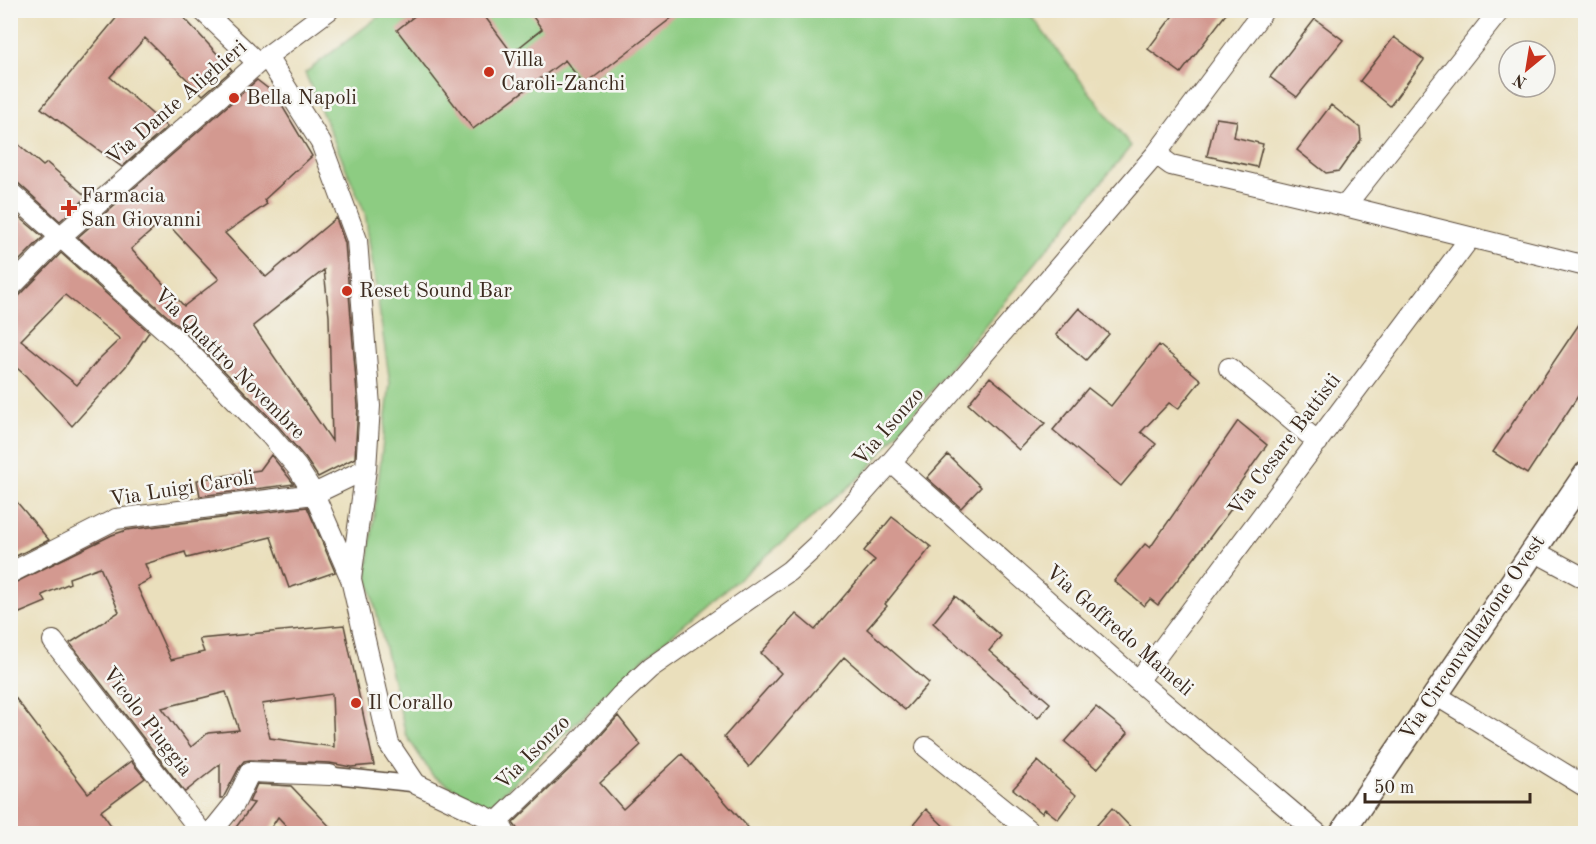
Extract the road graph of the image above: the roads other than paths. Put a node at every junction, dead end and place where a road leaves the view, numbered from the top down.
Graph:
1 (202, 10) edge
2 (329, 10) edge
3 (1264, 10) edge
4 (1500, 10) edge
5 (262, 60) junction
6 (1156, 154) junction
7 (10, 192) edge
8 (1345, 206) junction
9 (60, 237) junction
10 (1470, 238) junction
11 (1586, 266) edge
12 (10, 288) edge
13 (1229, 368) dead end
14 (1318, 441) junction
15 (891, 462) junction
16 (366, 469) junction
17 (1586, 474) edge
18 (314, 494) junction
19 (1532, 550) junction
20 (10, 573) edge
21 (351, 579) junction
22 (1586, 579) edge
23 (53, 640) dead end
24 (1138, 681) junction
25 (1434, 694) junction
26 (926, 747) dead end
27 (330, 776) joint
28 (416, 783) junction
29 (1586, 787) edge
30 (499, 830) edge
31 (203, 834) edge
32 (210, 834) edge
33 (1033, 834) edge
34 (1318, 834) edge
35 (1341, 834) edge

1 - 5 street
2 - 5 street, Via Dante Alighieri
3 - 6 street, Via Isonzo
4 - 8 street
5 - 9 street, Via Dante Alighieri
5 - 16 street
6 - 8 street
6 - 15 street, Via Isonzo
7 - 9 street, Via Quattro Novembre
8 - 10 street
9 - 12 street, Via Dante Alighieri
9 - 18 street, Via Quattro Novembre
10 - 11 street
10 - 14 street, Via Cesare Battisti
13 - 14 street
14 - 24 street, Via Cesare Battisti
15 - 24 street, Via Goffredo Mameli
15 - 30 street, Via Isonzo
16 - 18 street, Via Luigi Caroli
16 - 21 street
17 - 19 street, Via Circonvallazione Ovest
18 - 20 street, Via Luigi Caroli
18 - 21 street, Via Quattro Novembre
19 - 22 street
19 - 25 street, Via Circonvallazione Ovest
21 - 28 street
23 - 31 street, Vicolo Piuggia
24 - 34 street, Via Goffredo Mameli
25 - 29 street
25 - 35 street, Via Circonvallazione Ovest
26 - 33 street
27 - 28 street
27 - 32 street
28 - 30 street

